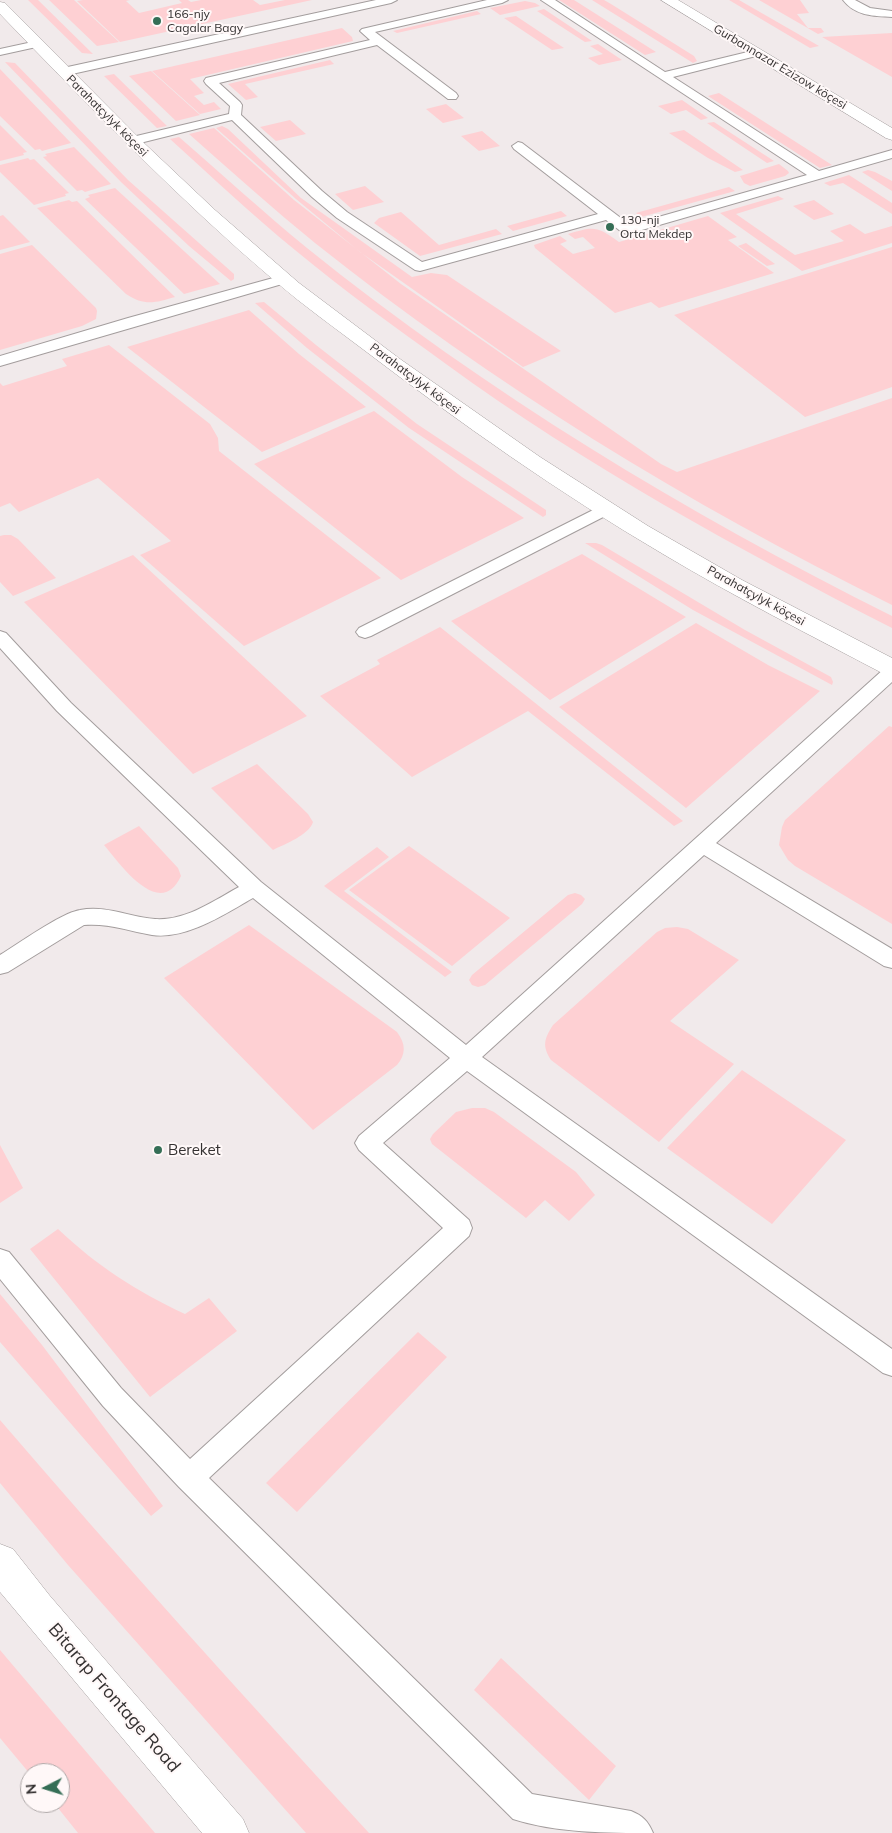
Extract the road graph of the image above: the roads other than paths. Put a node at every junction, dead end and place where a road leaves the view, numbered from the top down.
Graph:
1 (392, 0) edge
2 (502, 0) edge
3 (547, 0) edge
4 (668, 0) edge
5 (849, 0) edge
6 (0, 6) edge
7 (892, 14) edge
8 (379, 41) junction
9 (37, 44) junction
10 (0, 52) edge
11 (756, 53) junction
12 (63, 72) junction
13 (663, 76) junction
14 (452, 96) dead end
15 (235, 116) junction
16 (892, 135) edge
17 (132, 141) junction
18 (518, 146) dead end
19 (892, 154) edge
20 (817, 176) junction
21 (608, 215) junction
22 (284, 279) junction
23 (0, 361) edge
24 (606, 509) junction
25 (365, 632) dead end
26 (0, 637) edge
27 (892, 668) edge
28 (892, 672) edge
29 (702, 844) junction
30 (254, 888) junction
31 (892, 960) edge
32 (0, 966) edge
33 (466, 1058) junction
34 (0, 1260) edge
35 (892, 1364) edge
36 (190, 1478) junction
37 (0, 1562) edge
38 (229, 1833) edge
39 (637, 1833) edge

1 - 12 lane
2 - 8 lane
3 - 13 lane
4 - 11 street, Gurbannazar Ezizow köçesi
5 - 7 lane
6 - 9 street, Parahatçylyk köçesi
8 - 14 lane
8 - 15 lane
9 - 10 lane
9 - 12 street, Parahatçylyk köçesi
11 - 13 lane
11 - 16 street, Gurbannazar Ezizow köçesi
12 - 17 street, Parahatçylyk köçesi
13 - 20 lane
15 - 17 lane
15 - 21 lane
17 - 22 street, Parahatçylyk köçesi
18 - 21 lane
19 - 20 lane
20 - 21 lane
22 - 23 lane
22 - 24 street, Parahatçylyk köçesi
24 - 25 lane
24 - 27 street, Parahatçylyk köçesi
26 - 30 lane
28 - 29 lane
29 - 31 lane
29 - 33 lane
30 - 32 lane
30 - 33 lane
33 - 35 lane
33 - 36 lane
34 - 36 lane
36 - 39 lane
37 - 38 street, Bitarap Frontage Road

